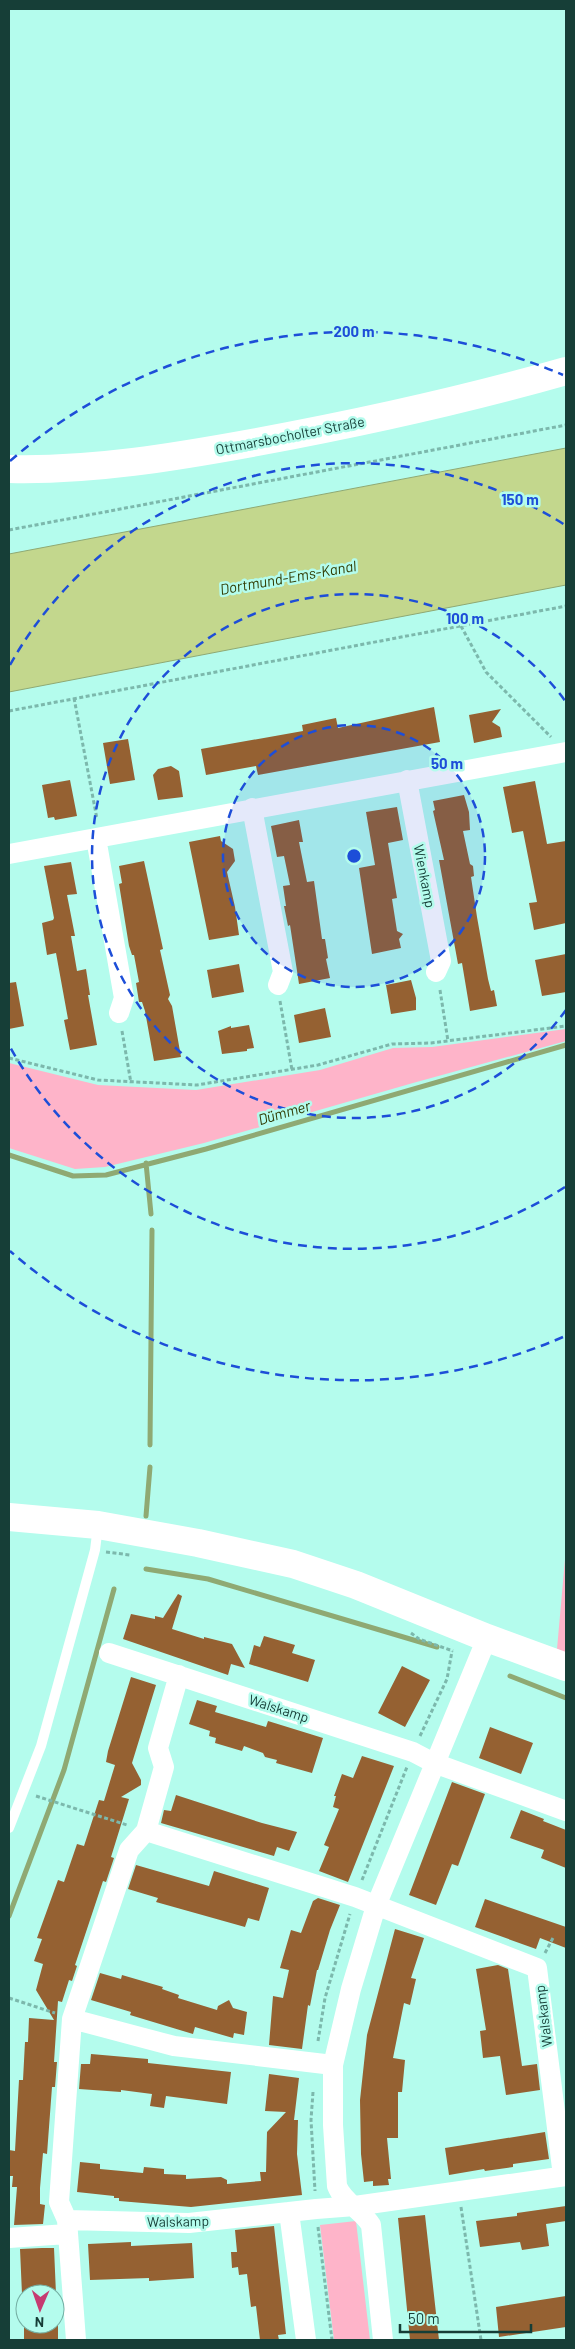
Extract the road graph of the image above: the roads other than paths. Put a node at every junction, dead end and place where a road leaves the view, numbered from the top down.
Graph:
1 (566, 371) edge
2 (9, 469) edge
3 (566, 754) edge
4 (407, 780) junction
5 (252, 808) junction
6 (98, 838) junction
7 (9, 854) edge
8 (436, 972) road end
9 (278, 985) road end
10 (119, 1013) road end
11 (9, 1517) edge
12 (96, 1537) junction
13 (484, 1648) junction
14 (109, 1654) dead end
15 (566, 1667) edge
16 (179, 1675) junction
17 (434, 1763) junction
18 (566, 1811) edge
19 (9, 1828) edge
20 (146, 1831) junction
21 (376, 1906) junction
22 (72, 2019) junction
23 (333, 2065) junction
24 (564, 2176) edge
25 (355, 2206) junction
26 (290, 2212) junction
27 (67, 2227) junction
28 (9, 2238) edge
29 (76, 2340) edge
30 (306, 2340) edge
31 (383, 2340) edge

1 - 2 main road, Ottmarsbocholter Straße
3 - 4 street
4 - 5 street
4 - 8 street, Wienkamp
5 - 6 street
5 - 9 street
6 - 7 street
6 - 10 street
11 - 12 main road
12 - 13 main road
12 - 19 lane
13 - 15 main road
13 - 17 street
14 - 16 street, Walskamp
16 - 17 street, Walskamp
16 - 20 street
17 - 18 street, Walskamp
17 - 21 street
20 - 21 street, Walskamp
20 - 22 street
21 - 23 street
21 - 24 street, Walskamp
22 - 23 street
22 - 27 street
23 - 25 street
24 - 25 street, Walskamp
25 - 26 street, Walskamp
25 - 31 street
26 - 27 street, Walskamp
26 - 30 street
27 - 28 street, Walskamp
27 - 29 street

